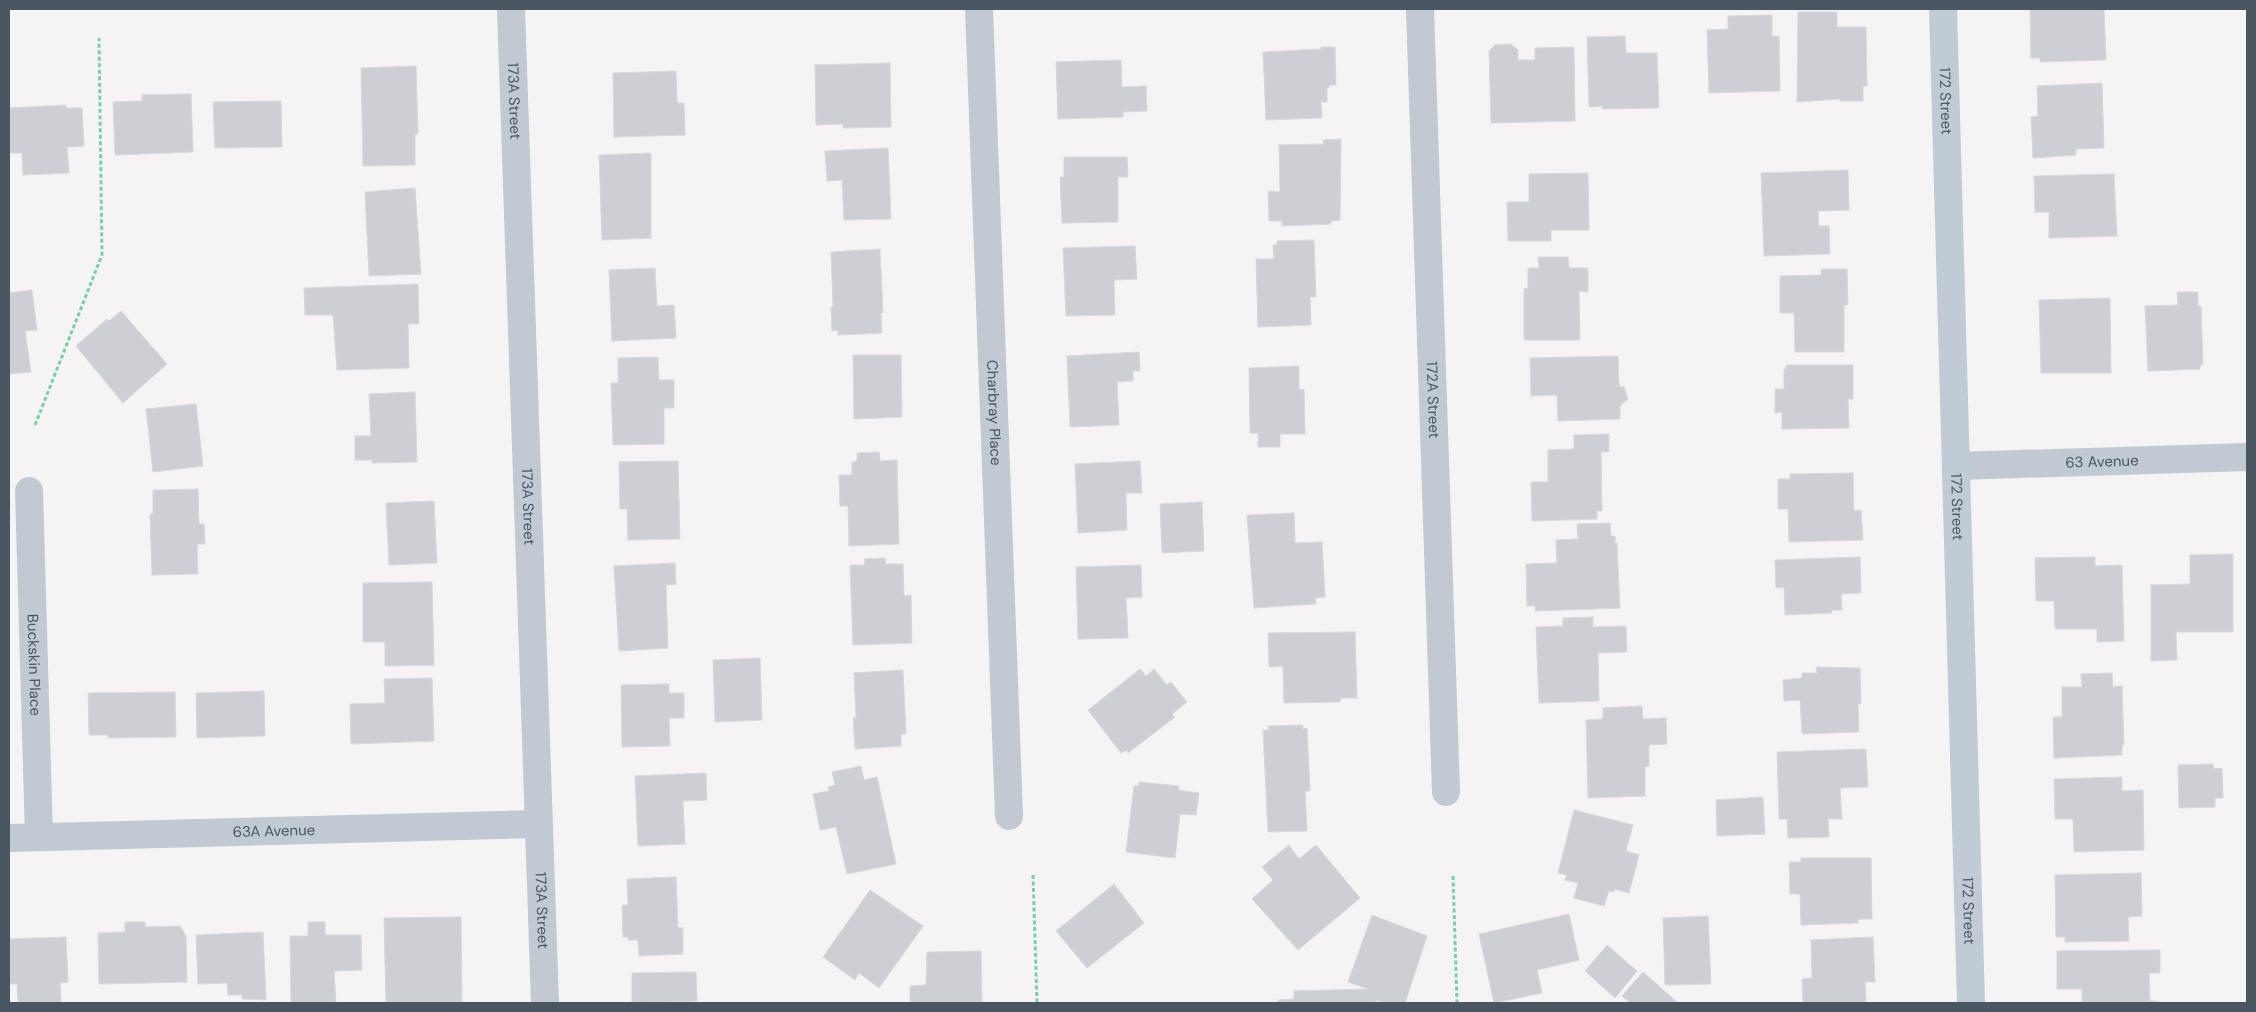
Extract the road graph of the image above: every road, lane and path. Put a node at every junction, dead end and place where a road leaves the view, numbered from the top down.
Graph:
1 (511, 9) edge
2 (979, 9) edge
3 (1420, 9) edge
4 (1942, 9) edge
5 (99, 38) dead end
6 (35, 425) dead end
7 (2247, 457) edge
8 (1957, 466) junction
9 (29, 491) dead end
10 (1446, 792) dead end
11 (1009, 816) dead end
12 (539, 824) junction
13 (39, 837) junction
14 (9, 838) edge
15 (1033, 874) dead end
16 (1453, 876) dead end
17 (545, 1003) edge
18 (1037, 1003) edge
19 (1457, 1003) edge
20 (1971, 1003) edge

1 - 12 street, 173A Street
2 - 11 street, Charbray Place
3 - 10 street, 172A Street
4 - 8 street, 172 Street
5 - 6 path
7 - 8 street, 63 Avenue
8 - 20 street, 172 Street
9 - 13 street, Buckskin Place
12 - 13 street, 63A Avenue
12 - 17 street, 173A Street
13 - 14 street, 63A Avenue
15 - 18 path
16 - 19 path

